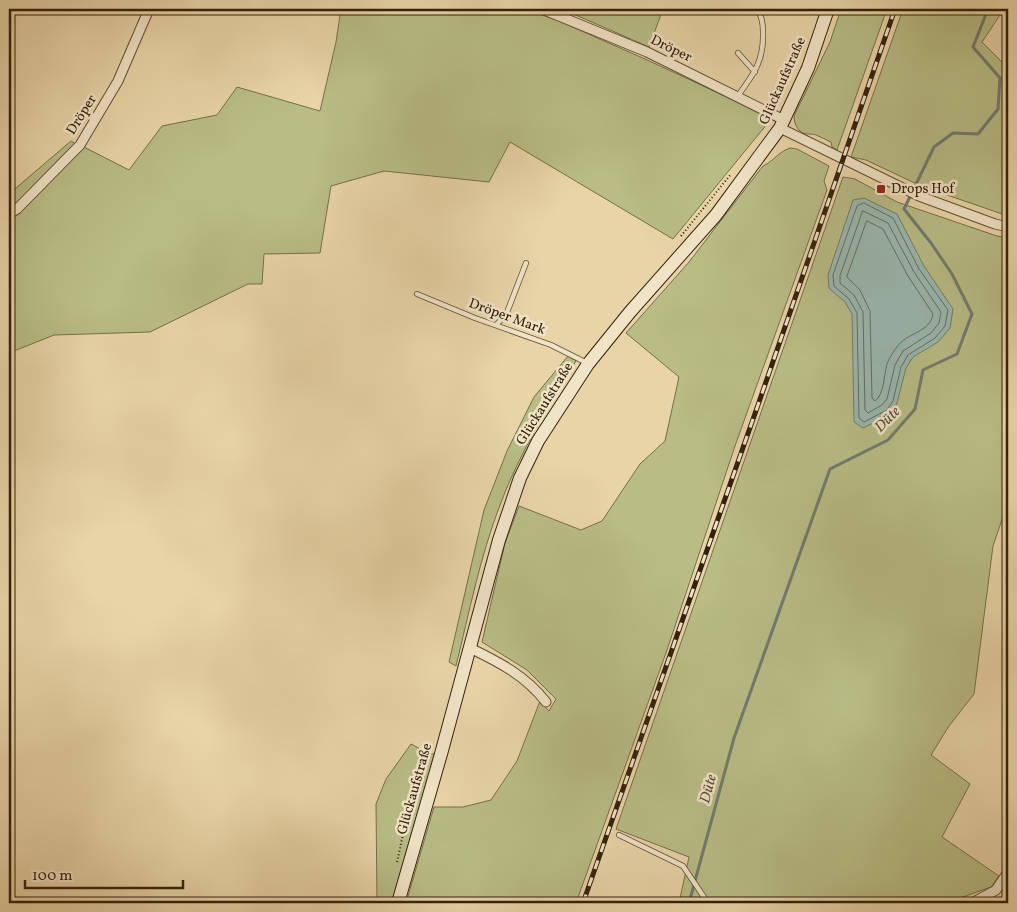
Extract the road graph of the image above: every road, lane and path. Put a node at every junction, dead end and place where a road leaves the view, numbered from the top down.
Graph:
1 (149, 9) edge
2 (542, 9) edge
3 (785, 9) edge
4 (828, 9) edge
5 (758, 10) edge
6 (738, 53) dead end
7 (755, 72) junction
8 (737, 97) junction
9 (782, 124) junction
10 (733, 171) dead end
11 (9, 214) edge
12 (1008, 227) edge
13 (677, 240) dead end
14 (526, 263) dead end
15 (417, 294) dead end
16 (496, 325) junction
17 (588, 364) junction
18 (470, 648) junction
19 (546, 702) dead end
20 (427, 763) dead end
21 (618, 835) dead end
22 (397, 864) dead end
23 (1008, 872) edge
24 (398, 903) edge
25 (708, 903) edge
26 (972, 903) edge

1 - 11 street, Dröper
2 - 8 street, Dröper
3 - 5 lane
4 - 9 main road, Glückaufstraße
5 - 7 lane
6 - 7 lane
7 - 8 lane
8 - 9 street, Dröper
9 - 12 street, Dröper
9 - 17 main road, Glückaufstraße
10 - 13 path
14 - 16 lane
15 - 16 lane, Dröper Mark
16 - 17 lane, Dröper Mark
17 - 18 main road, Glückaufstraße
18 - 19 street
18 - 24 main road, Glückaufstraße
20 - 22 path
21 - 25 lane
23 - 26 street

